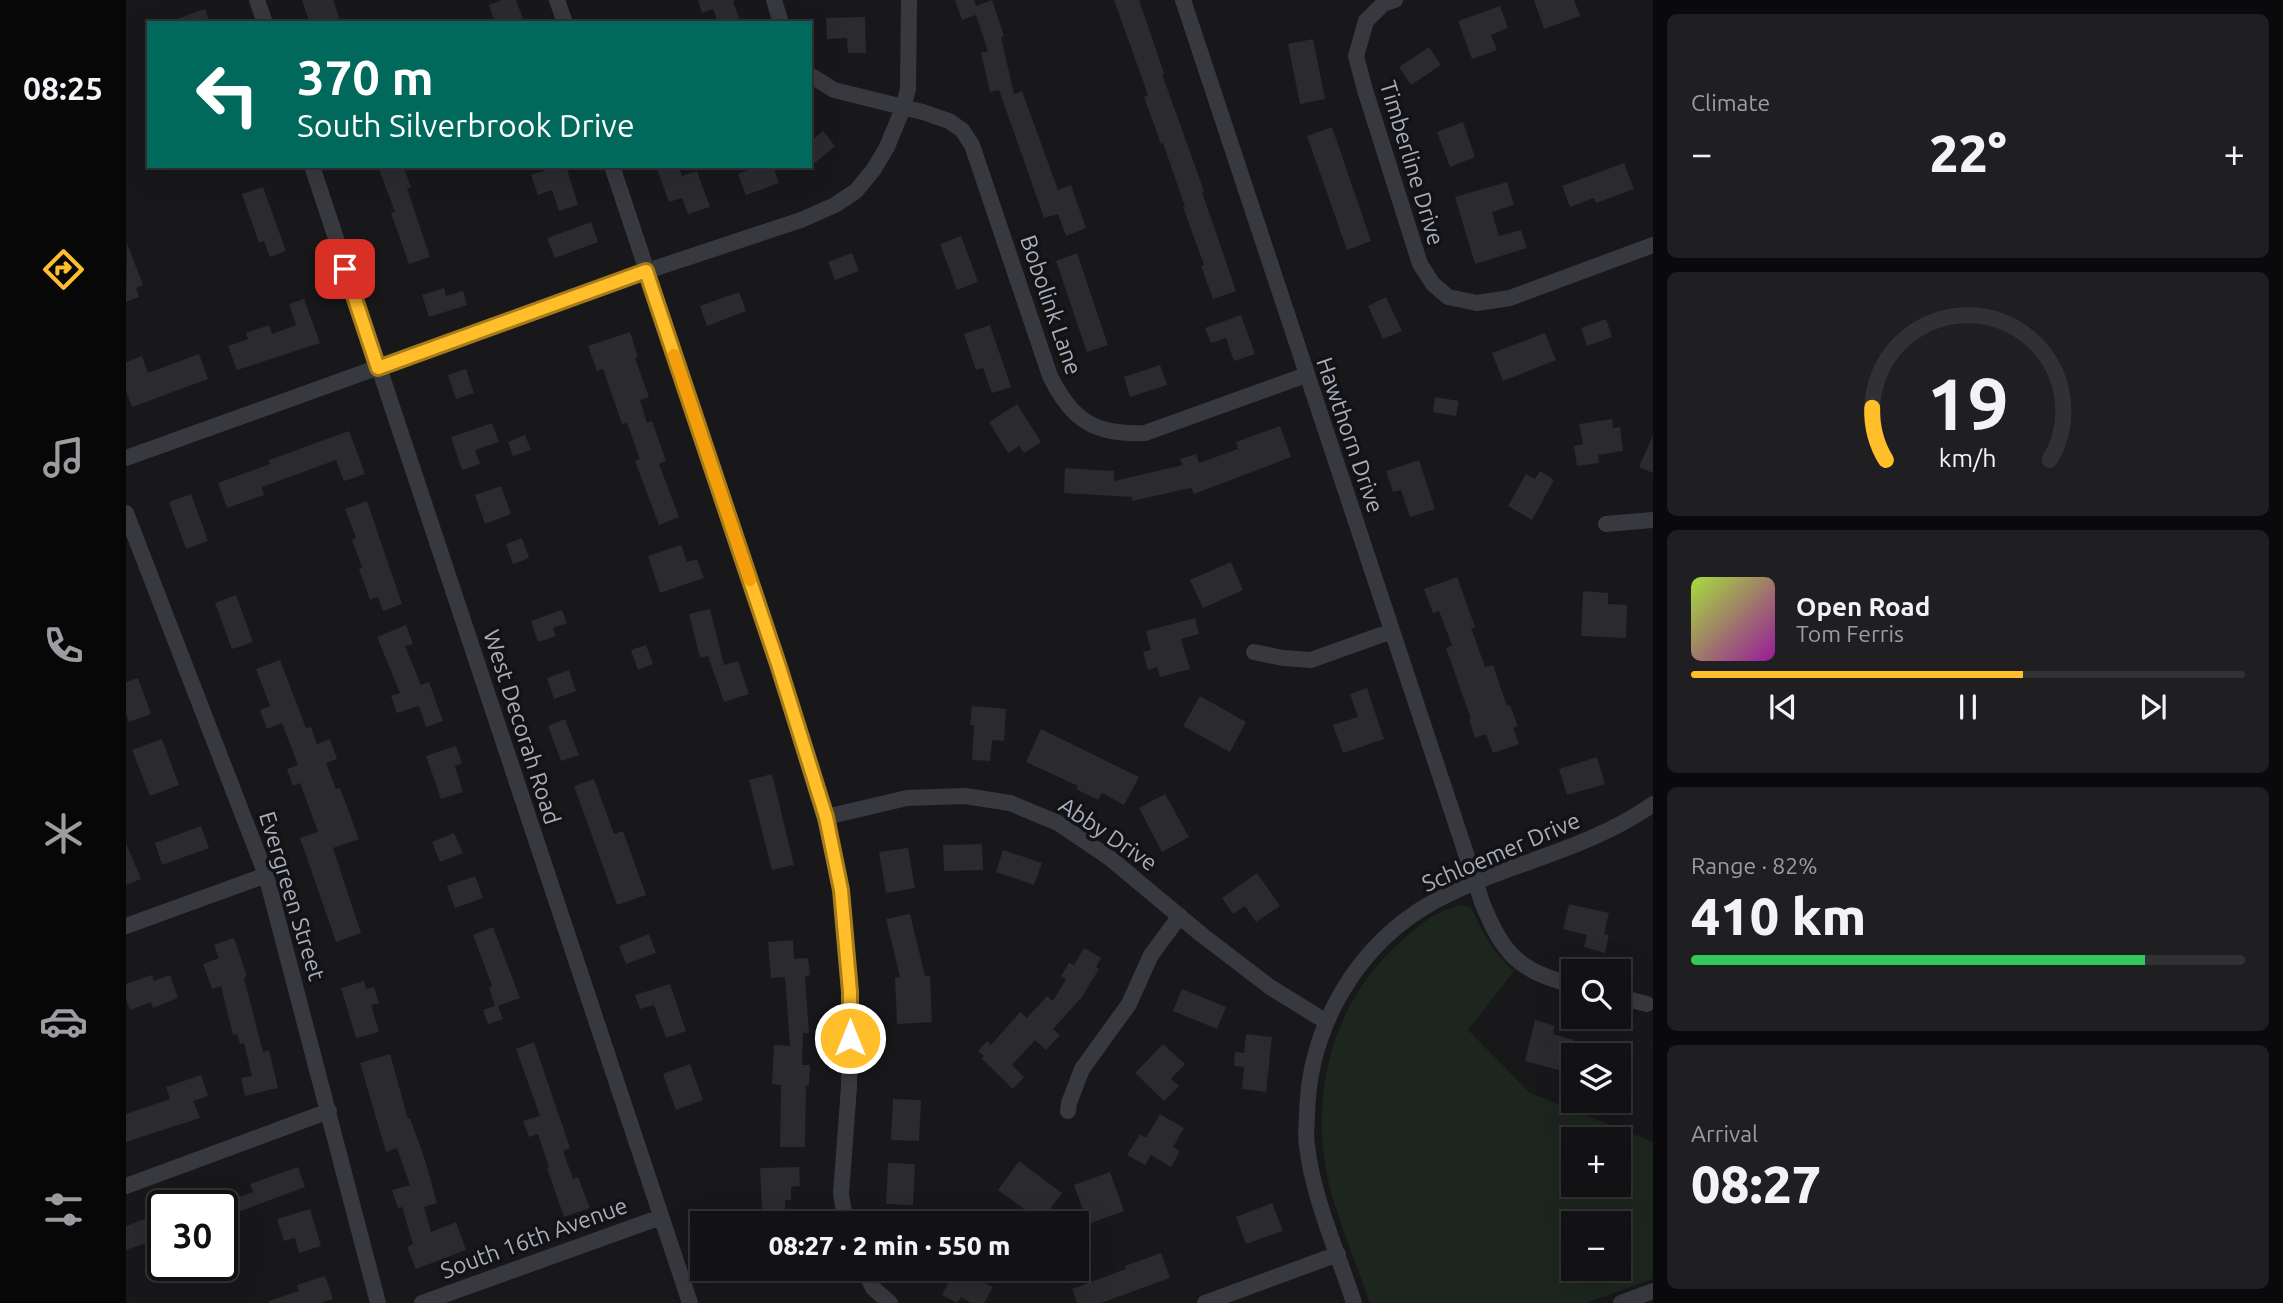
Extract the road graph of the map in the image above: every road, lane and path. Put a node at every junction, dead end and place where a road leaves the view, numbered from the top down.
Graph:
1 (257, 0) edge
2 (557, 0) edge
3 (774, 0) edge
4 (909, 0) edge
5 (1183, 0) edge
6 (1395, 0) edge
7 (264, 21) edge
8 (564, 21) edge
9 (780, 21) edge
10 (812, 76) edge
11 (903, 108) junction
12 (313, 168) edge
13 (613, 168) edge
14 (1653, 245) edge
15 (646, 271) junction
16 (378, 368) junction
17 (1306, 375) junction
18 (126, 458) edge
19 (126, 513) edge
20 (1653, 520) edge
21 (1606, 524) dead end
22 (1392, 631) junction
23 (1254, 652) dead end
24 (1653, 804) edge
25 (826, 817) junction
26 (266, 875) junction
27 (1476, 884) junction
28 (1180, 916) junction
29 (126, 926) edge
30 (1561, 980) edge
31 (1631, 1000) edge
32 (1647, 1004) dead end
33 (1325, 1021) junction
34 (329, 1111) junction
35 (1068, 1111) dead end
36 (126, 1186) edge
37 (844, 1211) edge
38 (662, 1217) junction
39 (1338, 1254) junction
40 (870, 1281) edge
41 (1653, 1291) edge
42 (378, 1303) edge
43 (422, 1303) edge
44 (690, 1303) edge
45 (890, 1303) edge
46 (1205, 1303) edge
47 (1354, 1303) edge
48 (1621, 1303) edge

1 - 7 street
2 - 8 street
3 - 9 street
4 - 11 street
5 - 17 street, Hawthorn Drive
6 - 14 street, Timberline Drive
10 - 11 street, Bobolink Lane
11 - 15 street
11 - 17 street, Bobolink Lane
12 - 16 street, West Decorah Road
13 - 15 street
15 - 16 street
15 - 25 street
16 - 18 street
16 - 38 street, West Decorah Road
17 - 22 street, Hawthorn Drive
19 - 26 street, Evergreen Street
20 - 21 street
22 - 23 street
22 - 27 street, Hawthorn Drive
24 - 27 street, Schloemer Drive
25 - 28 street, Abby Drive
25 - 37 street
26 - 29 street
26 - 34 street, Evergreen Street
27 - 30 street, Hawthorn Drive
27 - 33 street, Schloemer Drive
28 - 33 street, Abby Drive
28 - 35 street
31 - 32 street
33 - 39 street, Schloemer Drive
34 - 36 street
34 - 42 street, Evergreen Street
38 - 43 street, South 16th Avenue
38 - 44 street, West Decorah Road
39 - 46 street
39 - 47 street, Schloemer Drive
40 - 45 street
41 - 48 street

